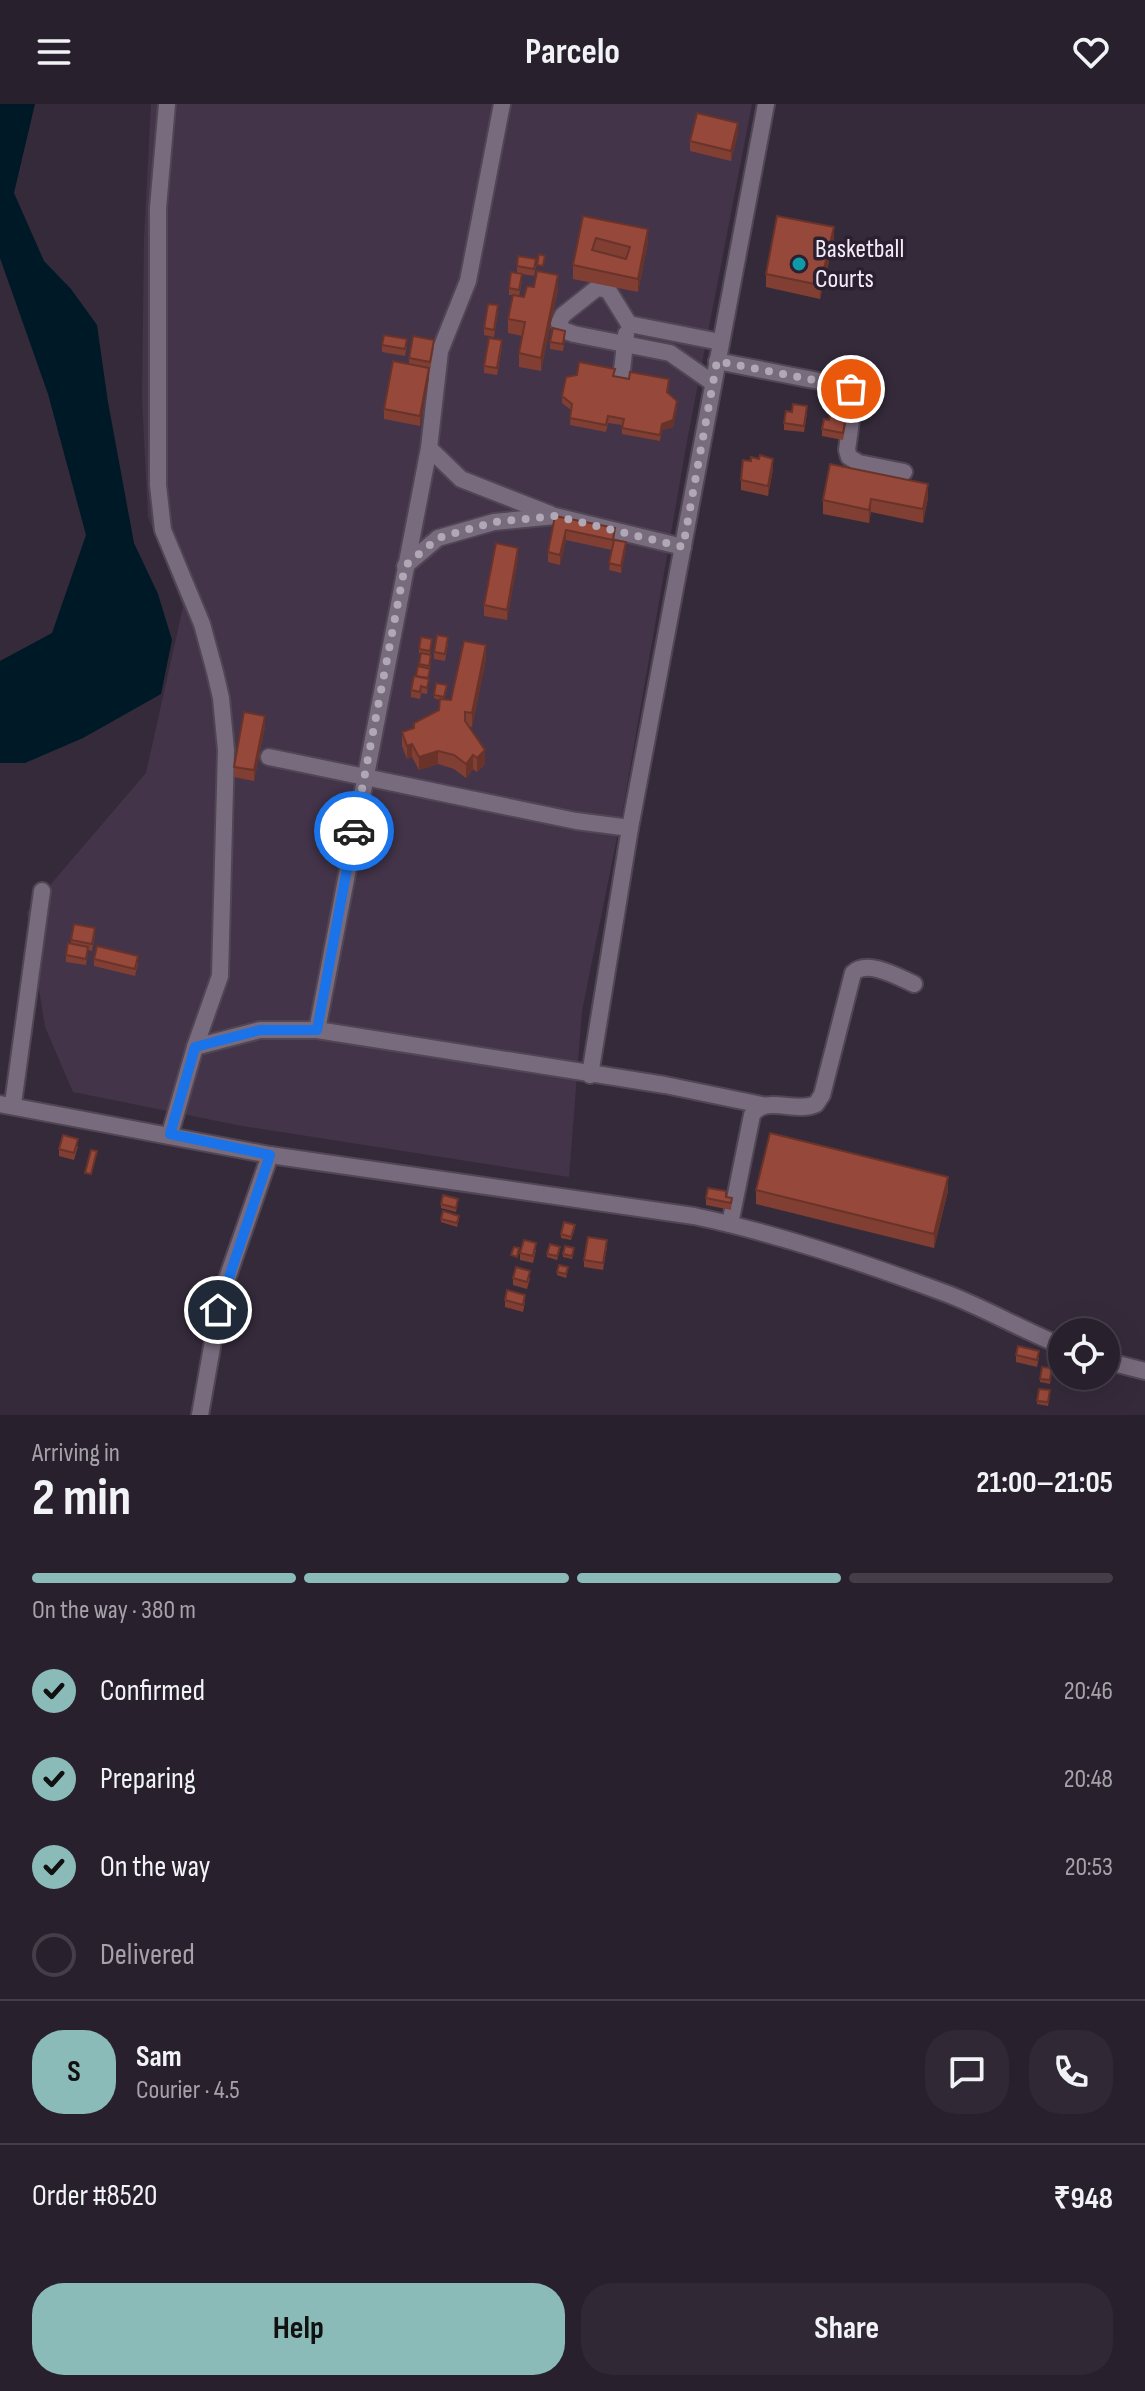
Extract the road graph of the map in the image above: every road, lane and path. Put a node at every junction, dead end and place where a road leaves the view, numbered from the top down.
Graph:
1 (167, 104) edge
2 (502, 104) edge
3 (766, 104) edge
4 (629, 324) junction
5 (624, 342) junction
6 (720, 342) junction
7 (717, 361) junction
8 (621, 380) edge
9 (713, 383) junction
10 (429, 448) junction
11 (904, 472) dead end
12 (555, 516) junction
13 (683, 547) junction
14 (405, 566) junction
15 (269, 757) dead end
16 (364, 778) junction
17 (630, 828) junction
18 (42, 891) dead end
19 (914, 984) dead end
20 (317, 1030) junction
21 (195, 1047) junction
22 (590, 1075) junction
23 (6, 1104) edge
24 (762, 1105) junction
25 (170, 1134) junction
26 (270, 1155) junction
27 (730, 1224) junction
28 (1048, 1341) edge
29 (1120, 1365) edge
30 (1145, 1371) edge
31 (200, 1415) edge

1 - 21 street
2 - 10 street
3 - 6 street
4 - 5 street
4 - 5 street
4 - 6 street
5 - 8 street
5 - 9 street
6 - 7 street
7 - 9 street
7 - 11 street
9 - 13 street
10 - 12 street
10 - 14 street
12 - 13 street
12 - 14 street
13 - 17 street
14 - 16 street
15 - 16 street
16 - 17 street
16 - 20 street
17 - 22 street
18 - 23 street
19 - 24 street
20 - 21 street
20 - 22 street
21 - 25 street
22 - 24 street
23 - 25 street
24 - 27 street
25 - 26 street
26 - 27 street
26 - 31 street
27 - 28 street
29 - 30 street

